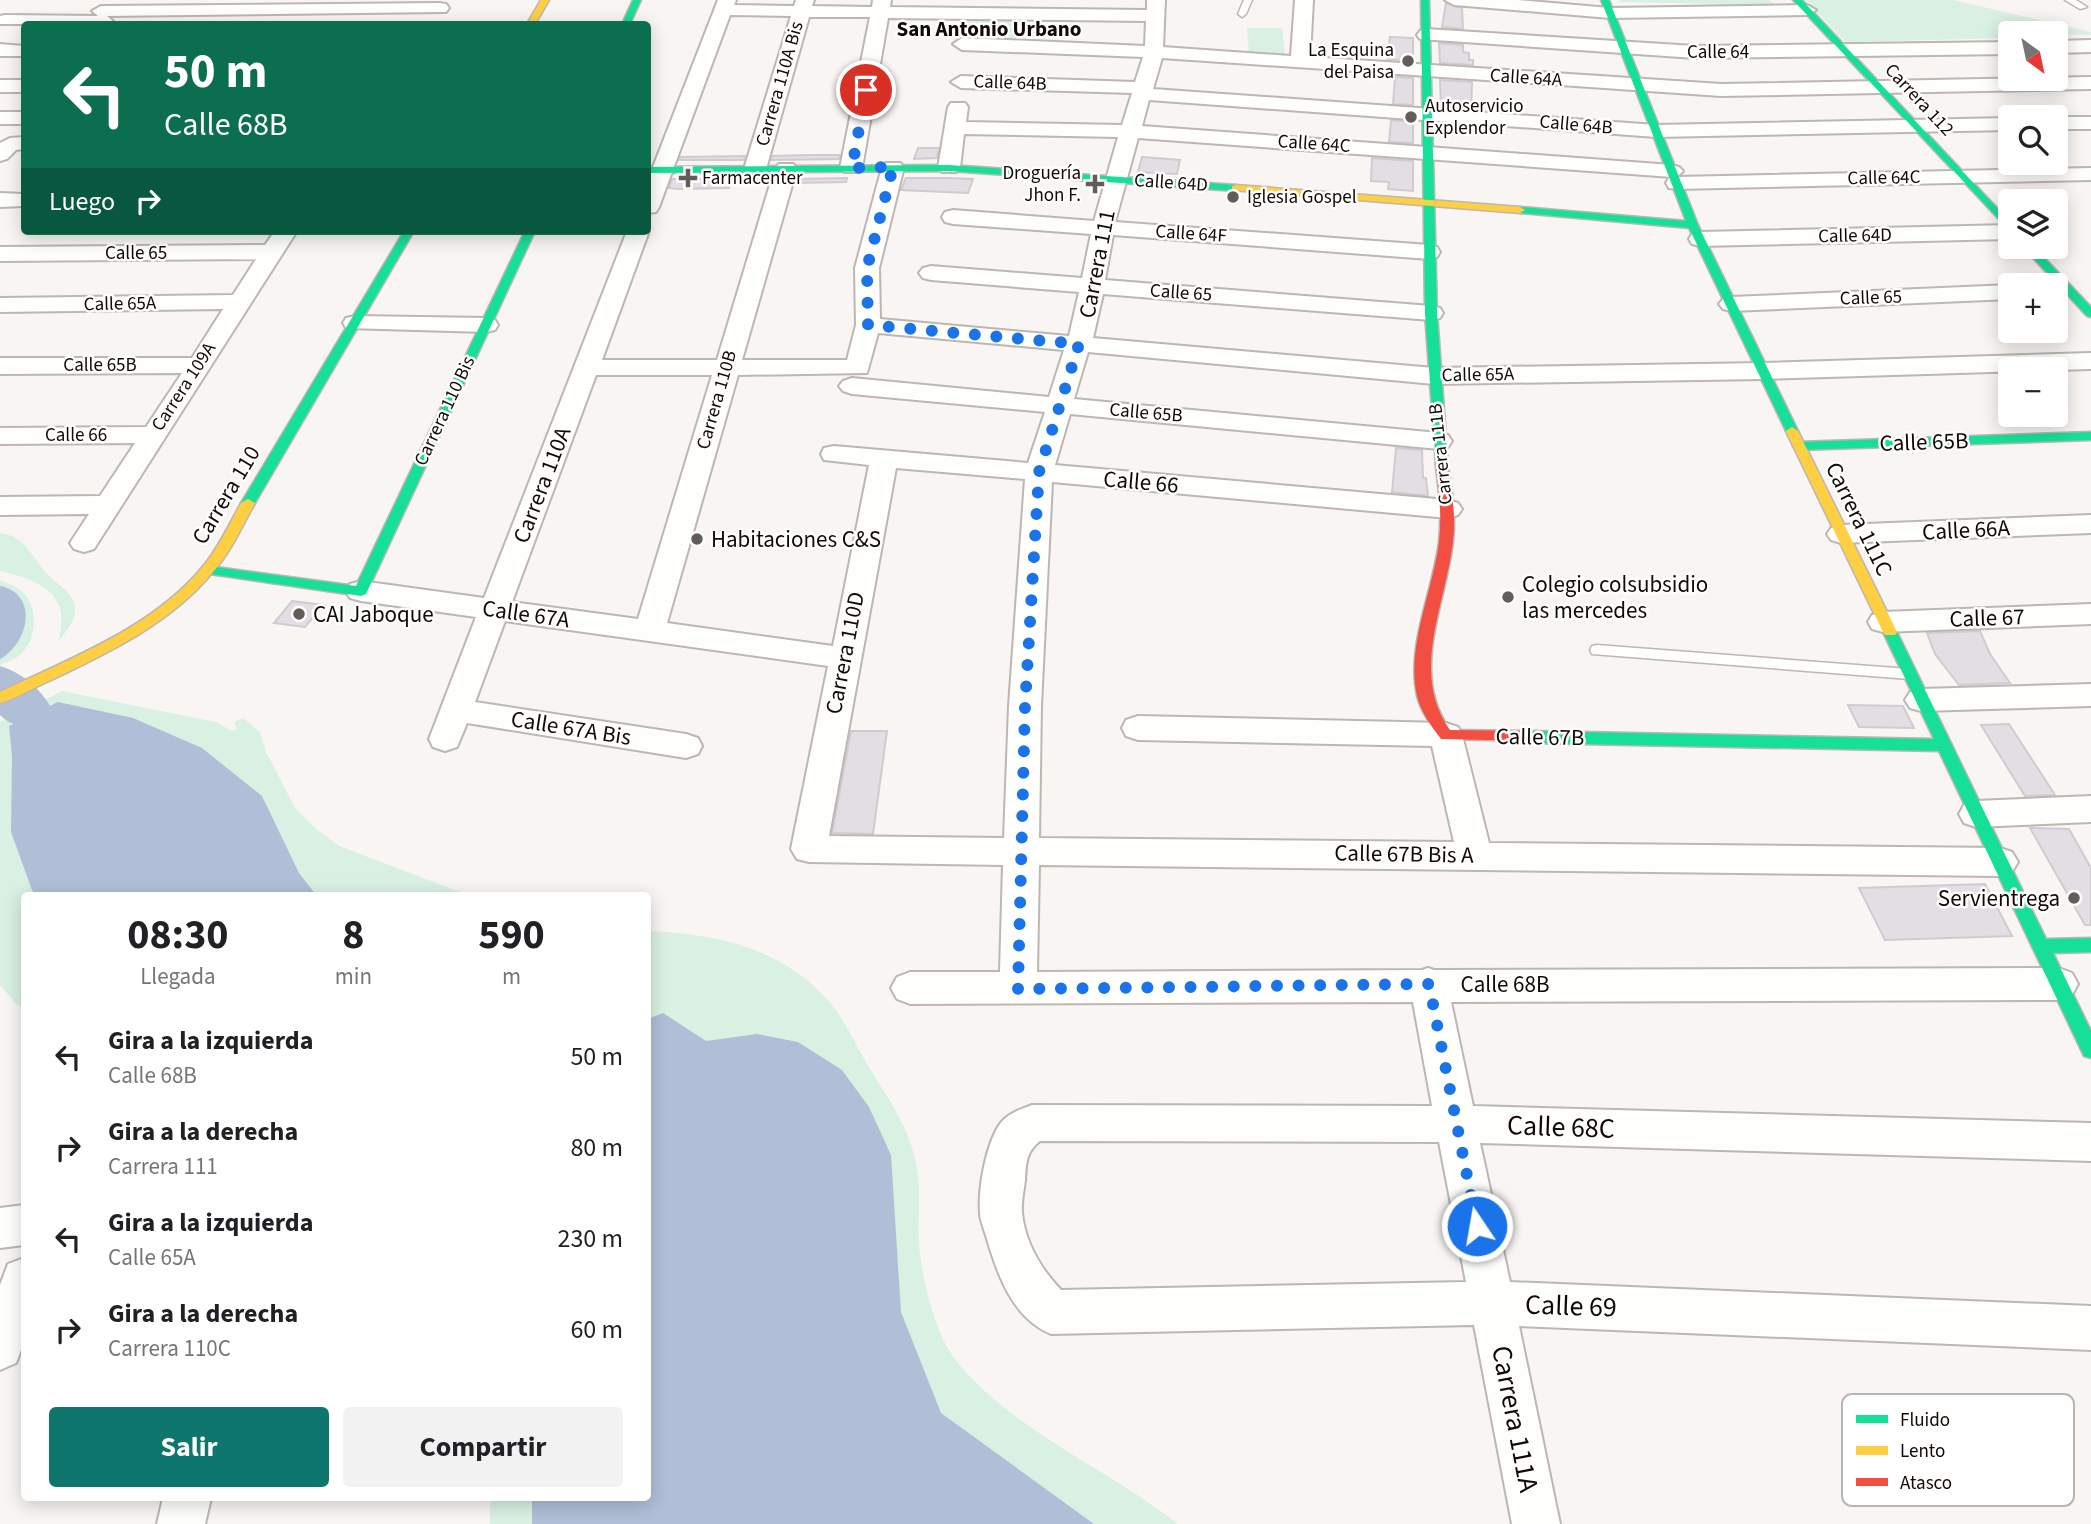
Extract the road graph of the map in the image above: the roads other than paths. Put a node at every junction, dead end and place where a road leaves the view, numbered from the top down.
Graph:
1 (40, 0) edge
2 (545, 0) edge
3 (637, 0) edge
4 (1248, 0) edge
5 (1304, 0) edge
6 (1425, 0) edge
7 (1454, 0) edge
8 (2069, 0) edge
9 (725, 5) edge
10 (1802, 5) edge
11 (803, 6) edge
12 (882, 6) edge
13 (1608, 6) edge
14 (999, 7) edge
15 (1074, 8) edge
16 (1156, 8) edge
17 (2083, 8) dead end
18 (438, 11) edge
19 (103, 14) edge
20 (959, 14) junction
21 (1242, 14) dead end
22 (533, 21) edge
23 (627, 21) edge
24 (2, 22) edge
25 (1426, 34) junction
26 (962, 44) junction
27 (2068, 47) edge
28 (1998, 48) edge
29 (2089, 48) edge
30 (1624, 49) junction
31 (0, 50) edge
32 (21, 51) edge
33 (1844, 51) junction
34 (1154, 52) junction
35 (1300, 62) junction
36 (1427, 71) junction
37 (961, 82) junction
38 (2091, 83) edge
39 (0, 86) edge
40 (21, 86) edge
41 (1639, 86) junction
42 (1878, 87) junction
43 (1142, 91) junction
44 (1427, 113) junction
45 (0, 118) edge
46 (21, 118) edge
47 (2068, 123) edge
48 (2091, 123) edge
49 (1998, 124) edge
50 (1915, 126) junction
51 (955, 128) junction
52 (1130, 131) junction
53 (1656, 131) junction
54 (21, 143) edge
55 (1428, 152) junction
56 (6, 158) edge
57 (893, 167) junction
58 (786, 168) junction
59 (852, 168) junction
60 (949, 168) junction
61 (755, 169) junction
62 (655, 170) edge
63 (2068, 174) edge
64 (2091, 174) edge
65 (2014, 175) edge
66 (2067, 175) edge
67 (1962, 176) junction
68 (1674, 177) junction
69 (1116, 179) junction
70 (651, 191) edge
71 (2091, 197) edge
72 (0, 200) edge
73 (21, 200) edge
74 (1428, 202) junction
75 (1998, 216) edge
76 (953, 217) dead end
77 (1104, 227) junction
78 (1998, 230) edge
79 (1696, 232) junction
80 (283, 235) edge
81 (407, 235) edge
82 (528, 235) edge
83 (636, 235) edge
84 (271, 252) junction
85 (1429, 252) junction
86 (0, 254) edge
87 (2037, 259) edge
88 (931, 273) dead end
89 (2049, 273) edge
90 (1093, 286) junction
91 (1998, 293) edge
92 (2068, 295) edge
93 (239, 302) junction
94 (1731, 304) junction
95 (0, 305) edge
96 (1432, 313) junction
97 (2091, 314) edge
98 (355, 323) junction
99 (486, 325) junction
100 (868, 325) junction
101 (1079, 344) junction
102 (2091, 361) edge
103 (199, 365) junction
104 (0, 366) edge
105 (587, 367) junction
106 (727, 368) junction
107 (1763, 371) junction
108 (1434, 376) junction
109 (855, 377) junction
110 (1060, 405) junction
111 (152, 435) junction
112 (0, 436) edge
113 (2091, 436) edge
114 (1439, 441) junction
115 (1799, 446) junction
116 (834, 454) dead end
117 (884, 458) junction
118 (1039, 472) junction
119 (107, 505) junction
120 (0, 506) edge
121 (1448, 509) junction
122 (2091, 524) edge
123 (1841, 534) junction
124 (84, 543) dead end
125 (208, 570) junction
126 (361, 592) junction
127 (494, 610) junction
128 (2091, 614) edge
129 (1883, 622) junction
130 (649, 632) junction
131 (1597, 650) dead end
132 (844, 658) junction
133 (1915, 687) junction
134 (2091, 695) edge
135 (0, 698) edge
136 (451, 724) joint
137 (1138, 728) dead end
138 (1446, 735) junction
139 (1943, 745) junction
140 (686, 746) dead end
141 (2091, 809) edge
142 (1976, 814) junction
143 (808, 849) joint
144 (1020, 851) junction
145 (1474, 855) junction
146 (2000, 862) junction
147 (2091, 945) edge
148 (2040, 946) junction
149 (1429, 984) junction
150 (910, 988) dead end
151 (1018, 989) junction
152 (2073, 998) edge
153 (2091, 1050) edge
154 (1456, 1124) junction
155 (2091, 1142) edge
156 (21, 1225) edge
157 (0, 1228) edge
158 (21, 1288) edge
159 (1493, 1303) junction
160 (1051, 1312) joint
161 (2091, 1328) edge
162 (0, 1347) edge
163 (186, 1501) edge
164 (181, 1524) edge
165 (1535, 1524) edge

1 - 24 street
2 - 22 street
3 - 23 street
4 - 21 lane
5 - 35 street
6 - 25 street, Carrera 111B
7 - 13 street
8 - 17 lane
9 - 11 street
9 - 62 street
10 - 13 street
10 - 33 street, Carrera 112
11 - 12 street
11 - 61 street, Carrera 110A Bis
12 - 20 street
12 - 59 street
13 - 30 street, Carrera 111C
14 - 15 street
14 - 20 street
15 - 16 street
16 - 34 street, Carrera 111
18 - 19 street
19 - 24 street
20 - 26 street
25 - 30 street, Calle 64
25 - 36 street, Carrera 111B
26 - 34 street, Calle 64A
26 - 37 street
27 - 29 street
28 - 33 street, Calle 64
30 - 33 street, Calle 64
30 - 41 street, Carrera 111C
31 - 32 street
33 - 42 street, Carrera 112
34 - 35 street, Calle 64A
34 - 43 street, Carrera 111
35 - 36 street, Calle 64A
36 - 41 street, Calle 64A
36 - 44 street, Carrera 111B
37 - 43 street, Calle 64B
37 - 51 street
38 - 42 street, Calle 64A
39 - 40 street
41 - 42 street, Calle 64A
41 - 53 street, Carrera 111C
42 - 50 street, Carrera 112
43 - 44 street, Calle 64B
43 - 52 street, Carrera 111
44 - 53 street, Calle 64B
44 - 55 street, Carrera 111B
45 - 46 street
47 - 48 street
49 - 50 street, Calle 64B
50 - 53 street, Calle 64B
50 - 67 street, Carrera 112
51 - 52 street, Calle 64C
51 - 60 street
52 - 55 street, Calle 64C
52 - 69 street, Carrera 111
53 - 68 street, Carrera 111C
54 - 56 street
55 - 68 street, Calle 64C
55 - 74 street, Carrera 111B
57 - 59 street, Calle 64D
57 - 60 street, Calle 64D
57 - 100 street
58 - 59 street, Calle 64D
58 - 61 street, Calle 64D
58 - 106 street, Carrera 110B
60 - 69 street, Calle 64D
61 - 62 street, Calle 64D
62 - 70 street
63 - 64 street, Calle 64C
65 - 67 street, Calle 64C
66 - 71 street
67 - 68 street, Calle 64C
67 - 75 street, Carrera 112
68 - 79 street, Carrera 111C
69 - 74 street, Calle 64D
69 - 77 street, Carrera 111
72 - 73 street
74 - 79 street, Calle 64D
74 - 85 street, Carrera 111B
76 - 77 street, Calle 64F
77 - 85 street, Calle 64F
77 - 90 street, Carrera 111
78 - 79 street, Calle 64D
79 - 94 street, Carrera 111C
80 - 84 street, Carrera 109A
81 - 98 street, Carrera 110
82 - 99 street, Carrera 110 Bis
83 - 105 street, Carrera 110A
84 - 86 street, Calle 65
84 - 93 street, Carrera 109A
85 - 96 street, Carrera 111B
87 - 89 street
88 - 90 street, Calle 65
90 - 96 street, Calle 65
90 - 101 street, Carrera 111
91 - 94 street, Calle 65
92 - 97 street
93 - 95 street, Calle 65A
93 - 103 street, Carrera 109A
94 - 107 street, Carrera 111C
96 - 108 street, Carrera 111B
98 - 99 street
98 - 125 street, Carrera 110
99 - 126 street, Carrera 110 Bis
100 - 101 street, Calle 65A
100 - 109 street
101 - 108 street, Calle 65A
101 - 110 street, Carrera 111
102 - 107 street, Calle 65A
103 - 104 street, Calle 65B
103 - 111 street, Carrera 109A
105 - 106 street, Calle 65B
105 - 127 street, Carrera 110A
106 - 109 street, Calle 65B
106 - 130 street, Carrera 110B
107 - 108 street, Calle 65A
107 - 115 street, Carrera 111C
108 - 114 street, Carrera 111B
109 - 110 street, Calle 65B
110 - 114 street, Calle 65B
110 - 118 street, Carrera 111
111 - 112 street, Calle 66
111 - 119 street, Carrera 109A
113 - 115 street, Calle 65B
114 - 121 street, Carrera 111B
115 - 123 street, Carrera 111C
116 - 117 street, Calle 66
117 - 118 street, Calle 66
117 - 132 street, Carrera 110D
118 - 121 street, Calle 66
118 - 144 street, Carrera 111
119 - 120 street
119 - 124 street, Carrera 109A
121 - 138 street, Carrera 111B
122 - 123 street, Calle 66A
123 - 129 street, Carrera 111C
125 - 126 street, Calle 67A
125 - 135 street, Carrera 110
126 - 127 street, Calle 67A
127 - 130 street, Calle 67A
127 - 136 street, Carrera 110A
128 - 129 street, Calle 67
129 - 133 street, Carrera 111C
130 - 132 street, Calle 67A
131 - 133 lane
132 - 143 street, Carrera 110D
133 - 134 street
133 - 139 street, Carrera 111C
136 - 140 street, Calle 67A Bis
137 - 138 street, Calle 67B
138 - 139 street, Calle 67B
138 - 145 street, Carrera 111B
139 - 142 street, Carrera 111C
141 - 142 street
142 - 146 street, Carrera 111C
143 - 144 street, Calle 67B Bis A
144 - 145 street, Calle 67B Bis A
144 - 151 street, Carrera 111
145 - 146 street, Calle 67B Bis A
146 - 148 street, Carrera 111C
147 - 148 street
148 - 152 street, Carrera 111C
149 - 151 street, Calle 68B
149 - 152 street, Calle 68B
149 - 154 street, Carrera 111A
150 - 151 street, Calle 68B
152 - 153 street, Carrera 111C
154 - 155 street, Calle 68C
154 - 159 street, Carrera 111A
154 - 160 street, Calle 68C
156 - 157 street
158 - 162 street
159 - 160 street, Calle 69
159 - 161 street, Calle 69
159 - 165 street, Carrera 111A
163 - 164 street

